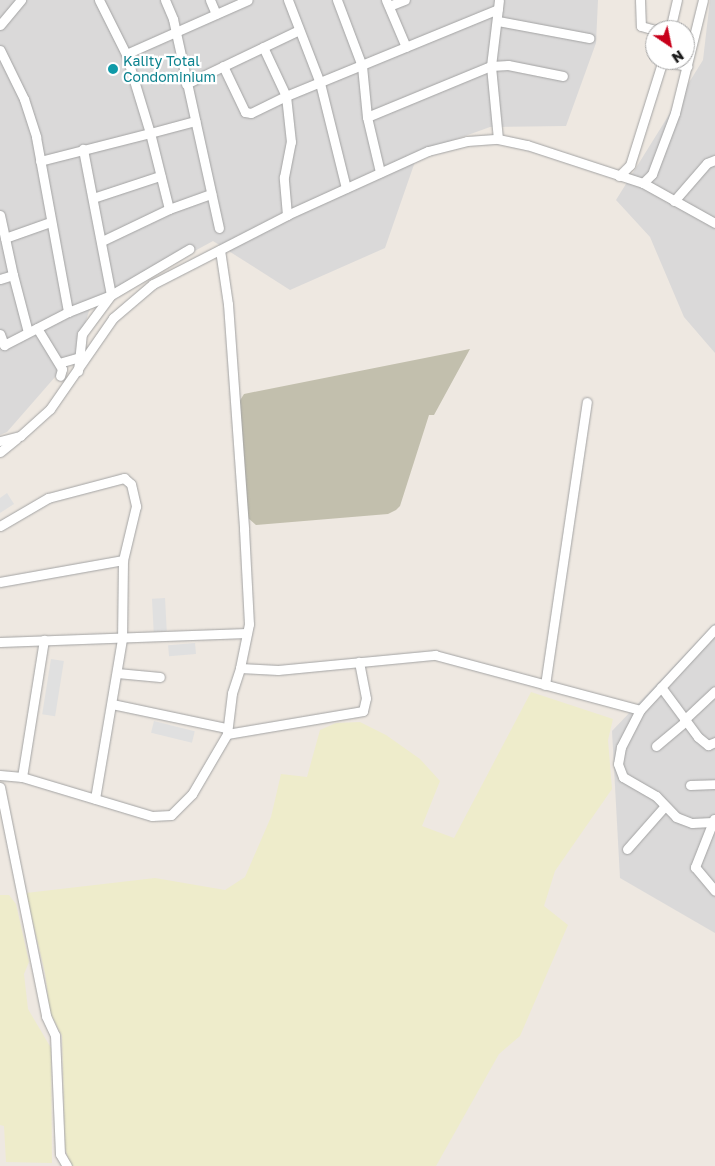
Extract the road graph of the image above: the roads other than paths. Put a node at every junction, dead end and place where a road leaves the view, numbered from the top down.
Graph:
1 (21, 0) edge
2 (99, 0) edge
3 (165, 0) edge
4 (210, 0) edge
5 (248, 0) edge
6 (288, 0) edge
7 (337, 0) edge
8 (405, 0) edge
9 (640, 0) edge
10 (677, 0) edge
11 (703, 0) edge
12 (388, 3) edge
13 (499, 4) edge
14 (216, 14) junction
15 (672, 20) edge
16 (498, 21) junction
17 (0, 25) edge
18 (645, 27) edge
19 (299, 30) junction
20 (174, 34) junction
21 (695, 35) edge
22 (589, 38) dead end
23 (264, 47) junction
24 (406, 47) junction
25 (0, 50) edge
26 (126, 54) junction
27 (223, 66) junction
28 (362, 66) junction
29 (491, 66) junction
30 (660, 70) edge
31 (687, 70) edge
32 (563, 76) dead end
33 (320, 83) junction
34 (186, 84) junction
35 (286, 96) junction
36 (367, 117) junction
37 (195, 122) junction
38 (147, 133) junction
39 (498, 139) junction
40 (83, 149) junction
41 (715, 160) edge
42 (40, 161) junction
43 (380, 172) junction
44 (160, 176) junction
45 (619, 176) junction
46 (643, 183) junction
47 (346, 188) junction
48 (211, 194) junction
49 (93, 198) junction
50 (674, 201) junction
51 (169, 209) junction
52 (0, 215) edge
53 (287, 215) junction
54 (50, 222) junction
55 (715, 223) edge
56 (219, 228) dead end
57 (5, 238) junction
58 (102, 241) junction
59 (189, 249) dead end
60 (220, 250) junction
61 (13, 274) junction
62 (0, 279) edge
63 (111, 296) junction
64 (68, 312) junction
65 (37, 328) junction
66 (28, 332) junction
67 (0, 334) edge
68 (2, 346) edge
69 (77, 358) junction
70 (59, 363) junction
71 (78, 372) junction
72 (60, 376) dead end
73 (587, 402) dead end
74 (20, 436) junction
75 (0, 441) edge
76 (0, 452) edge
77 (0, 526) edge
78 (123, 560) junction
79 (0, 582) edge
80 (715, 629) edge
81 (247, 633) junction
82 (122, 639) junction
83 (44, 640) junction
84 (0, 642) edge
85 (359, 662) junction
86 (240, 668) junction
87 (118, 673) junction
88 (160, 677) dead end
89 (545, 685) junction
90 (662, 687) junction
91 (715, 691) edge
92 (112, 704) junction
93 (640, 710) junction
94 (684, 721) junction
95 (226, 731) junction
96 (715, 742) edge
97 (656, 746) dead end
98 (0, 775) edge
99 (22, 777) junction
100 (715, 784) edge
101 (690, 785) dead end
102 (0, 787) edge
103 (95, 799) junction
104 (664, 807) junction
105 (714, 820) edge
106 (627, 849) dead end
107 (715, 891) edge
108 (67, 1166) edge

1 - 17 street
2 - 26 street
3 - 20 street
4 - 14 street
5 - 14 street
6 - 19 street
7 - 28 street
8 - 12 street
9 - 18 street
10 - 15 street
11 - 21 street
12 - 24 street
13 - 16 street
13 - 24 street
14 - 20 street
16 - 22 street
16 - 29 street
19 - 23 street
19 - 33 street
20 - 26 street
20 - 34 street
23 - 27 street
23 - 35 street
24 - 28 street
25 - 42 street
26 - 38 street
27 - 34 street
27 - 35 street
28 - 33 street
28 - 36 street
29 - 32 street
29 - 36 street
29 - 39 street
30 - 45 street
31 - 46 street
33 - 35 street
33 - 47 street
34 - 37 street
35 - 53 street
36 - 43 street
37 - 38 street
37 - 48 street
38 - 40 street
38 - 44 street
39 - 43 street
39 - 45 street
40 - 42 street
40 - 49 street
41 - 50 street
42 - 54 street
43 - 47 street
44 - 49 street
44 - 51 street
45 - 46 street
46 - 50 street
47 - 53 street
48 - 51 street
48 - 56 street
49 - 58 street
50 - 55 street
51 - 58 street
52 - 57 street
53 - 60 street
54 - 57 street
54 - 64 street
57 - 61 street
58 - 63 street
59 - 63 street
60 - 71 street
60 - 81 street
61 - 62 street
61 - 66 street
63 - 64 street
63 - 69 street
64 - 65 street
65 - 66 street
65 - 70 street
66 - 68 street
67 - 68 street
69 - 70 street
69 - 71 street
70 - 72 street
71 - 74 street
73 - 89 street
74 - 75 street
74 - 76 street
77 - 78 street
78 - 79 street
78 - 82 street
80 - 90 street
81 - 82 street
81 - 86 street
82 - 83 street
82 - 87 street
83 - 84 street
83 - 99 street
85 - 86 street
85 - 89 street
85 - 95 street
86 - 95 street
87 - 88 street
87 - 92 street
89 - 93 street
90 - 93 street
90 - 94 street
91 - 94 street
92 - 95 street
92 - 103 street
93 - 104 street
94 - 96 street
94 - 97 street
95 - 103 street
98 - 99 street
99 - 103 street
100 - 101 street
102 - 108 street
104 - 105 street
104 - 106 street
105 - 107 street

